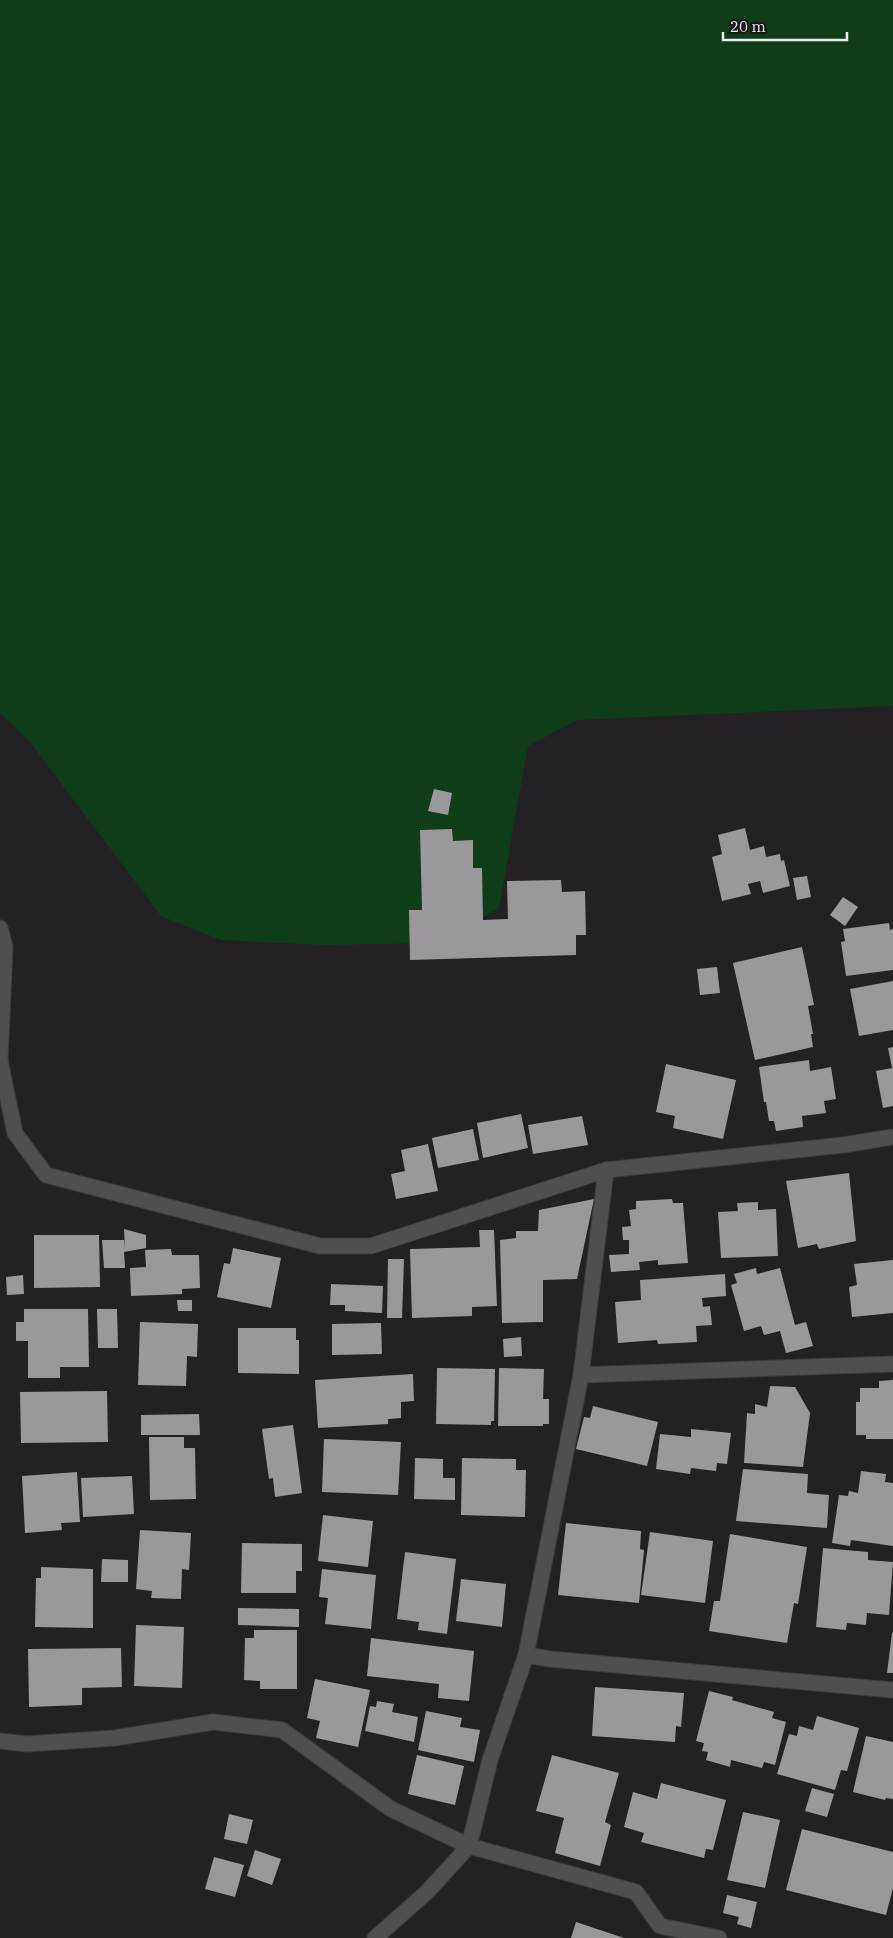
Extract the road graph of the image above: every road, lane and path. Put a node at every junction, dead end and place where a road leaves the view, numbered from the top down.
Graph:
1 (0, 928) edge
2 (0, 1060) edge
3 (893, 1138) edge
4 (606, 1170) junction
5 (893, 1364) edge
6 (581, 1375) junction
7 (526, 1655) junction
8 (893, 1690) edge
9 (0, 1741) edge
10 (469, 1846) junction
11 (375, 1938) edge
12 (718, 1938) edge

1 - 2 street
2 - 4 street
3 - 4 street
4 - 6 street
5 - 6 street
6 - 7 street
7 - 8 street
7 - 10 street
9 - 10 street
10 - 11 street
10 - 12 street

